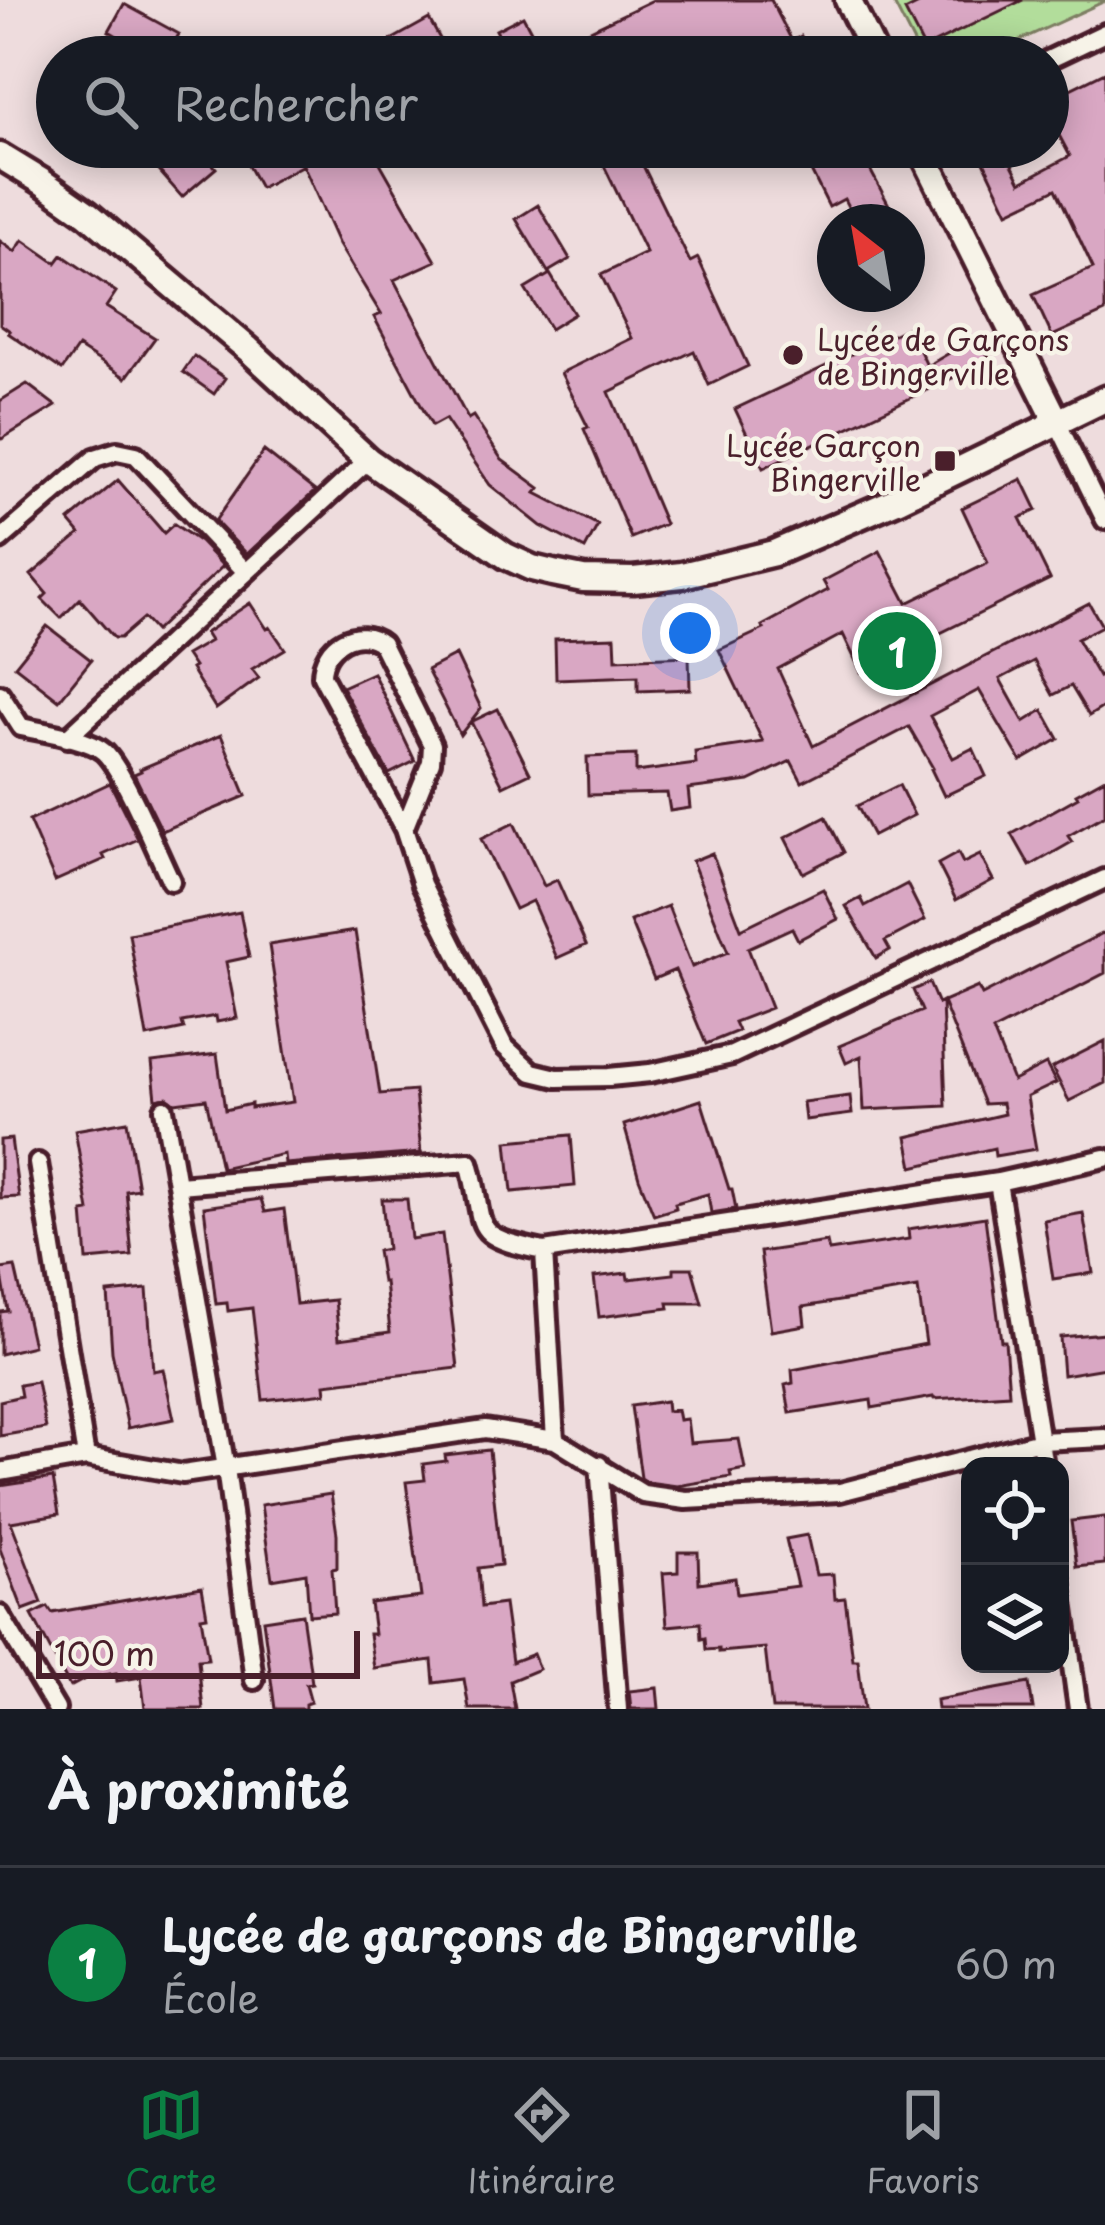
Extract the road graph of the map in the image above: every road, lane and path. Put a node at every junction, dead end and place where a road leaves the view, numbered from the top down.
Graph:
1 (848, 0) edge
2 (1105, 34) edge
3 (866, 36) edge
4 (1069, 50) edge
5 (0, 156) edge
6 (930, 168) edge
7 (1105, 398) edge
8 (1057, 422) junction
9 (368, 460) junction
10 (1105, 520) edge
11 (0, 540) edge
12 (246, 572) junction
13 (0, 694) edge
14 (68, 738) junction
15 (404, 829) junction
16 (1105, 879) edge
17 (171, 881) dead end
18 (164, 1109) dead end
19 (1105, 1159) edge
20 (38, 1162) dead end
21 (998, 1182) junction
22 (178, 1186) junction
23 (544, 1250) junction
24 (1105, 1438) edge
25 (555, 1440) junction
26 (1040, 1441) junction
27 (86, 1457) junction
28 (1043, 1457) edge
29 (599, 1465) junction
30 (226, 1468) junction
31 (0, 1472) edge
32 (0, 1615) edge
33 (1069, 1645) edge
34 (254, 1680) dead end
35 (56, 1709) edge
36 (618, 1709) edge
37 (1078, 1709) edge

1 - 3 main road
2 - 4 street
5 - 9 main road
6 - 8 main road
7 - 8 main road
8 - 9 main road
8 - 10 street
9 - 12 street
11 - 12 street
12 - 14 street
13 - 14 street
14 - 17 street
15 - 15 street
15 - 16 street
18 - 22 street
19 - 21 street
20 - 27 street
21 - 23 street
21 - 26 street
22 - 23 street
22 - 30 street
23 - 25 street
24 - 26 street
25 - 29 street
25 - 30 street
26 - 28 street
26 - 29 street
27 - 30 street
27 - 31 street
29 - 36 street
30 - 34 street
32 - 35 street
33 - 37 street

